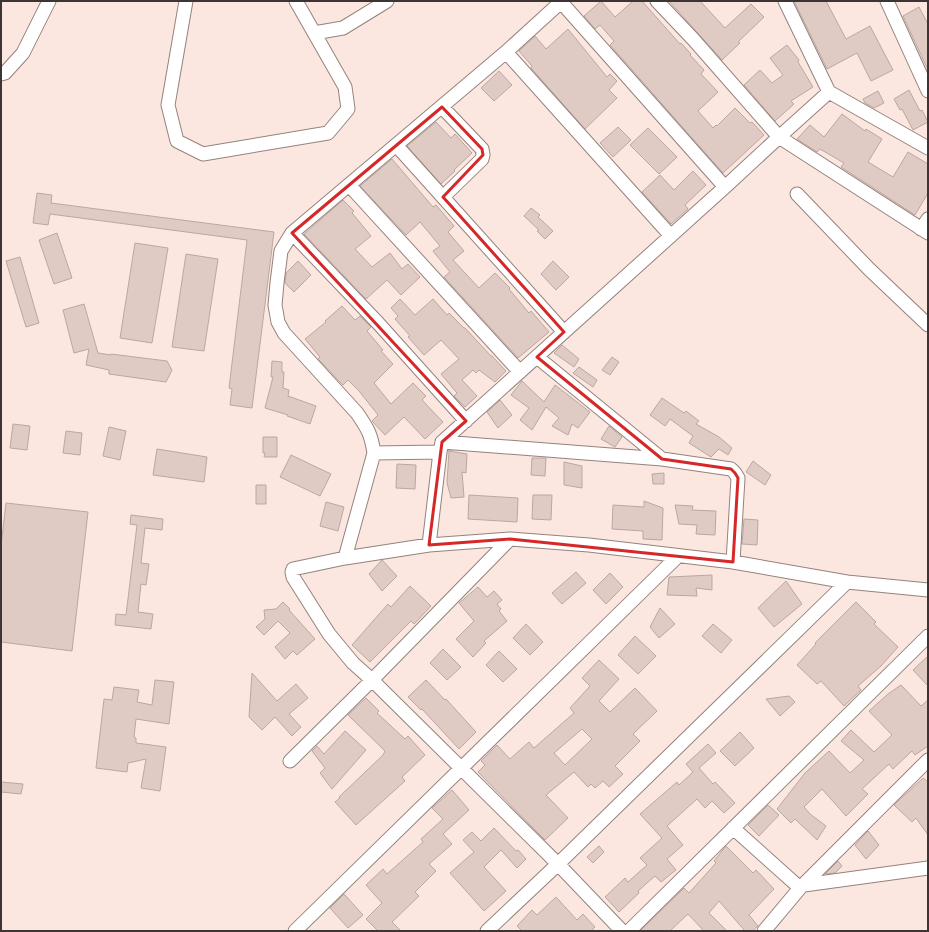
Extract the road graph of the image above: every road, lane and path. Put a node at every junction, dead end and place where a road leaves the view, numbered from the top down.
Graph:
1 (49, 1) edge
2 (186, 1) edge
3 (296, 1) edge
4 (387, 1) edge
5 (657, 1) edge
6 (785, 1) edge
7 (887, 1) edge
8 (561, 2) edge
9 (314, 33) junction
10 (506, 52) junction
11 (1, 74) edge
12 (928, 91) edge
13 (829, 92) junction
14 (442, 107) junction
15 (779, 137) junction
16 (396, 145) junction
17 (928, 148) edge
18 (349, 184) junction
19 (725, 187) junction
20 (797, 194) dead end
21 (443, 197) junction
22 (926, 227) edge
23 (292, 233) junction
24 (671, 236) junction
25 (928, 326) edge
26 (564, 332) junction
27 (537, 357) junction
28 (520, 372) junction
29 (466, 421) junction
30 (441, 447) junction
31 (374, 453) junction
32 (662, 459) junction
33 (510, 539) junction
34 (430, 545) junction
35 (678, 556) junction
36 (345, 558) junction
37 (733, 562) junction
38 (847, 582) junction
39 (928, 590) edge
40 (928, 636) edge
41 (372, 680) junction
42 (928, 760) edge
43 (290, 761) dead end
44 (461, 769) junction
45 (733, 828) junction
46 (558, 864) junction
47 (928, 868) edge
48 (802, 886) junction
49 (295, 931) edge
50 (487, 931) edge
51 (622, 931) edge
52 (629, 931) edge
53 (764, 931) edge

1 - 11 street
2 - 9 street
3 - 9 street
4 - 9 street
5 - 15 street
6 - 13 street
7 - 12 street
8 - 10 street
8 - 19 street
10 - 14 street
10 - 24 street
13 - 15 street
13 - 17 street
14 - 16 street
14 - 21 street
15 - 19 street
15 - 22 street
16 - 18 street
16 - 21 street
18 - 23 street
18 - 28 street
19 - 24 street
20 - 25 street
21 - 26 street
23 - 29 street
23 - 31 street
24 - 26 street
26 - 27 street
27 - 28 street
27 - 32 street
28 - 29 street
29 - 30 street
30 - 31 street
30 - 32 street
30 - 34 street
31 - 36 street
32 - 37 street
33 - 34 street
33 - 35 street
33 - 41 street
34 - 36 street
35 - 37 street
35 - 44 street
36 - 41 street
37 - 38 street
38 - 39 street
38 - 46 street
40 - 45 street
41 - 43 street
41 - 44 street
42 - 48 street
44 - 46 street
44 - 49 street
45 - 48 street
45 - 52 street
46 - 50 street
46 - 51 street
47 - 48 street
48 - 53 street

